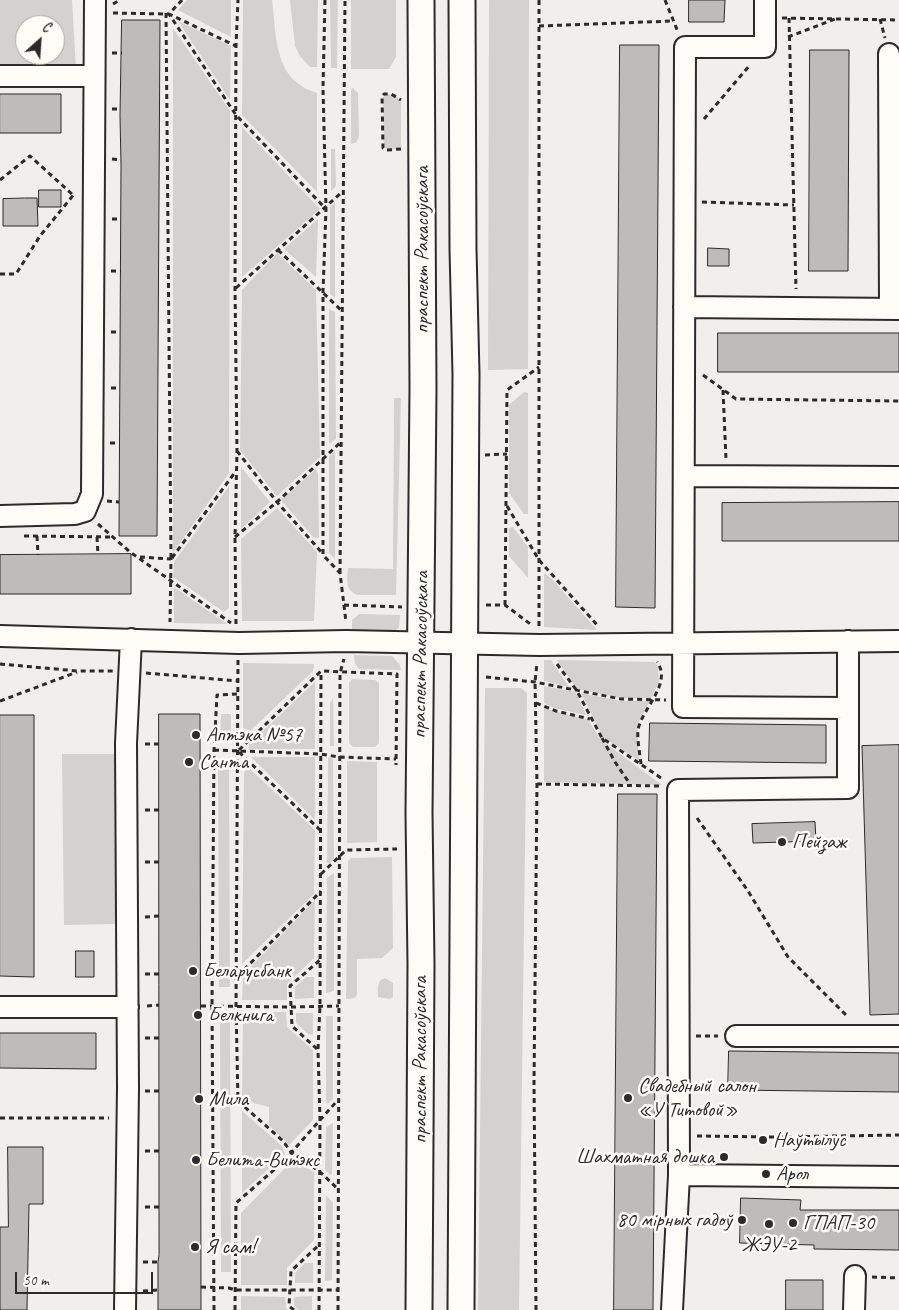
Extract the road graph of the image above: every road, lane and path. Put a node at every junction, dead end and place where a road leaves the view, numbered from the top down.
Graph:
1 (182, 0) edge
2 (238, 0) edge
3 (325, 0) edge
4 (345, 0) edge
5 (421, 0) edge
6 (462, 0) edge
7 (539, 0) edge
8 (665, 0) edge
9 (102, 6) edge
10 (765, 9) edge
11 (167, 14) junction
12 (789, 18) junction
13 (835, 19) junction
14 (898, 20) edge
15 (673, 21) junction
16 (539, 26) junction
17 (789, 36) junction
18 (236, 46) junction
19 (685, 47) junction
20 (765, 47) junction
21 (889, 54) dead end
22 (0, 76) edge
23 (94, 76) junction
24 (402, 102) dead end
25 (236, 115) junction
26 (685, 143) junction
27 (402, 146) dead end
28 (894, 148) edge
29 (0, 180) edge
30 (77, 190) dead end
31 (343, 192) junction
32 (73, 195) junction
33 (684, 201) junction
34 (794, 205) junction
35 (326, 209) junction
36 (423, 248) junction
37 (462, 249) junction
38 (278, 250) junction
39 (0, 274) edge
40 (235, 289) junction
41 (323, 292) junction
42 (796, 307) junction
43 (684, 308) junction
44 (895, 308) edge
45 (342, 310) junction
46 (684, 361) junction
47 (539, 366) junction
48 (723, 390) junction
49 (899, 401) edge
50 (342, 441) junction
51 (237, 451) junction
52 (324, 458) junction
53 (236, 470) junction
54 (684, 476) junction
55 (726, 476) junction
56 (899, 478) edge
57 (277, 502) junction
58 (507, 505) junction
59 (0, 516) edge
60 (98, 516) dead end
61 (19, 536) dead end
62 (37, 536) junction
63 (97, 537) junction
64 (113, 537) junction
65 (235, 538) junction
66 (38, 555) dead end
67 (98, 555) dead end
68 (323, 555) junction
69 (139, 557) junction
70 (171, 559) junction
71 (539, 560) junction
72 (340, 573) junction
73 (170, 579) junction
74 (484, 604) dead end
75 (344, 605) junction
76 (505, 605) junction
77 (401, 613) dead end
78 (346, 629) dead end
79 (602, 632) dead end
80 (0, 636) edge
81 (130, 639) junction
82 (170, 640) junction
83 (848, 641) junction
84 (899, 641) edge
85 (421, 642) junction
86 (239, 643) junction
87 (466, 643) junction
88 (683, 649) junction
89 (346, 654) dead end
90 (538, 656) dead end
91 (552, 657) dead end
92 (78, 671) dead end
93 (321, 671) junction
94 (340, 673) junction
95 (486, 677) dead end
96 (535, 682) junction
97 (577, 691) junction
98 (238, 694) junction
99 (0, 701) edge
100 (536, 703) junction
101 (848, 708) junction
102 (591, 719) junction
103 (602, 738) junction
104 (136, 744) dead end
105 (159, 744) dead end
106 (214, 750) junction
107 (238, 751) junction
108 (321, 754) junction
109 (340, 757) junction
110 (396, 759) junction
111 (641, 765) junction
112 (396, 768) dead end
113 (537, 784) junction
114 (631, 784) junction
115 (675, 788) junction
116 (136, 810) dead end
117 (159, 810) dead end
118 (320, 830) junction
119 (397, 840) dead end
120 (340, 857) junction
121 (136, 861) dead end
122 (159, 862) dead end
123 (321, 874) junction
124 (321, 890) junction
125 (320, 960) junction
126 (237, 977) junction
127 (200, 1006) dead end
128 (212, 1006) junction
129 (236, 1006) junction
130 (320, 1006) junction
131 (339, 1006) junction
132 (0, 1007) edge
133 (128, 1007) junction
134 (291, 1008) junction
135 (678, 1036) junction
136 (736, 1036) joint
137 (863, 1036) junction
138 (899, 1036) edge
139 (318, 1050) junction
140 (338, 1100) junction
141 (0, 1118) edge
142 (128, 1118) junction
143 (320, 1120) junction
144 (899, 1135) edge
145 (679, 1136) junction
146 (291, 1152) junction
147 (319, 1171) junction
148 (679, 1175) junction
149 (899, 1177) edge
150 (338, 1189) junction
151 (319, 1246) junction
152 (855, 1276) joint
153 (899, 1278) edge
154 (201, 1287) dead end
155 (214, 1287) junction
156 (320, 1289) junction
157 (235, 1290) junction
158 (290, 1290) junction
159 (338, 1290) junction
160 (125, 1310) edge
161 (214, 1310) edge
162 (235, 1310) edge
163 (294, 1310) edge
164 (319, 1310) edge
165 (338, 1310) edge
166 (419, 1310) edge
167 (461, 1310) edge
168 (536, 1310) edge
169 (672, 1310) edge
170 (854, 1310) edge

1 - 11 path
2 - 18 path
3 - 35 path
4 - 31 path
5 - 36 main road, праспект Ракасоўскага
6 - 37 main road, праспект Ракасоўскага
7 - 16 path
8 - 15 path
9 - 11 path
9 - 23 lane
10 - 12 path
10 - 20 lane
11 - 18 path
11 - 25 path
11 - 70 path
12 - 13 path
12 - 17 path
13 - 14 path
13 - 17 path
15 - 16 path
15 - 19 path
16 - 47 path
17 - 20 path
17 - 34 path
18 - 25 path
19 - 20 lane
19 - 26 lane
20 - 26 path
21 - 28 lane
22 - 23 lane
23 - 59 lane
24 - 27 path
25 - 35 path
25 - 40 path
26 - 33 lane
28 - 44 lane
29 - 32 path
30 - 32 path
31 - 35 path
31 - 45 path
32 - 39 path
33 - 34 path
33 - 43 lane
34 - 42 path
35 - 38 path
35 - 41 path
36 - 37 main road
36 - 85 main road, праспект Ракасоўскага
37 - 87 main road, праспект Ракасоўскага
38 - 40 path
38 - 41 path
40 - 51 path
41 - 45 path
41 - 52 path
42 - 43 lane
42 - 44 lane
43 - 46 lane
45 - 50 path
46 - 48 path
46 - 54 lane
47 - 58 path
47 - 71 path
48 - 49 path
48 - 55 path
50 - 52 path
50 - 72 path
51 - 53 path
51 - 57 path
52 - 57 path
52 - 68 path
53 - 65 path
53 - 70 path
54 - 55 lane
54 - 88 lane
55 - 56 lane
57 - 65 path
57 - 68 path
58 - 71 path
58 - 76 path
60 - 64 path
61 - 62 path
62 - 63 path
62 - 66 path
63 - 64 path
63 - 67 path
64 - 69 path
65 - 73 path
68 - 72 path
69 - 70 path
69 - 73 path
70 - 73 path
71 - 76 path
71 - 79 path
72 - 75 path
73 - 82 path
74 - 76 path
75 - 77 path
75 - 78 path
80 - 81 lane
81 - 82 lane
81 - 133 lane
82 - 86 lane
83 - 84 lane
83 - 88 lane
83 - 101 lane
85 - 86 lane
85 - 87 lane
85 - 166 main road, праспект Ракасоўскага
86 - 98 path
87 - 88 lane
87 - 167 main road, праспект Ракасоўскага
88 - 101 lane
88 - 111 path
89 - 94 path
90 - 96 path
91 - 97 path
92 - 99 path
93 - 94 path
93 - 107 path
93 - 108 path
94 - 109 path
94 - 110 path
95 - 96 path
96 - 97 path
96 - 100 path
97 - 102 path
98 - 106 path
98 - 107 path
100 - 102 path
100 - 113 path
101 - 115 lane
102 - 103 path
103 - 111 path
103 - 114 path
104 - 105 path
106 - 107 path
106 - 128 path
107 - 108 path
107 - 118 path
107 - 126 path
108 - 109 path
108 - 118 path
109 - 110 path
109 - 120 path
110 - 112 path
111 - 115 path
113 - 114 path
113 - 168 path
114 - 115 path
115 - 135 lane
115 - 137 path
116 - 117 path
118 - 123 path
119 - 120 path
120 - 123 path
120 - 131 path
121 - 122 path
123 - 124 path
124 - 125 path
124 - 126 path
125 - 130 path
125 - 134 path
126 - 129 path
127 - 128 path
128 - 129 path
128 - 155 path
129 - 134 path
129 - 146 path
130 - 131 path
130 - 134 path
130 - 139 path
131 - 140 path
132 - 133 lane
133 - 142 lane
134 - 139 path
135 - 136 path
135 - 145 lane
136 - 137 lane
137 - 138 lane
139 - 143 path
140 - 143 path
140 - 150 path
141 - 142 path
142 - 160 lane
143 - 146 path
143 - 147 path
144 - 145 path
145 - 148 lane
146 - 147 path
146 - 157 path
147 - 150 path
147 - 151 path
148 - 149 lane
148 - 169 lane
150 - 159 path
151 - 156 path
151 - 158 path
152 - 153 path
152 - 170 lane
154 - 155 path
155 - 157 path
155 - 161 path
156 - 158 path
156 - 159 path
156 - 164 path
157 - 158 path
157 - 162 path
158 - 163 path
159 - 165 path

